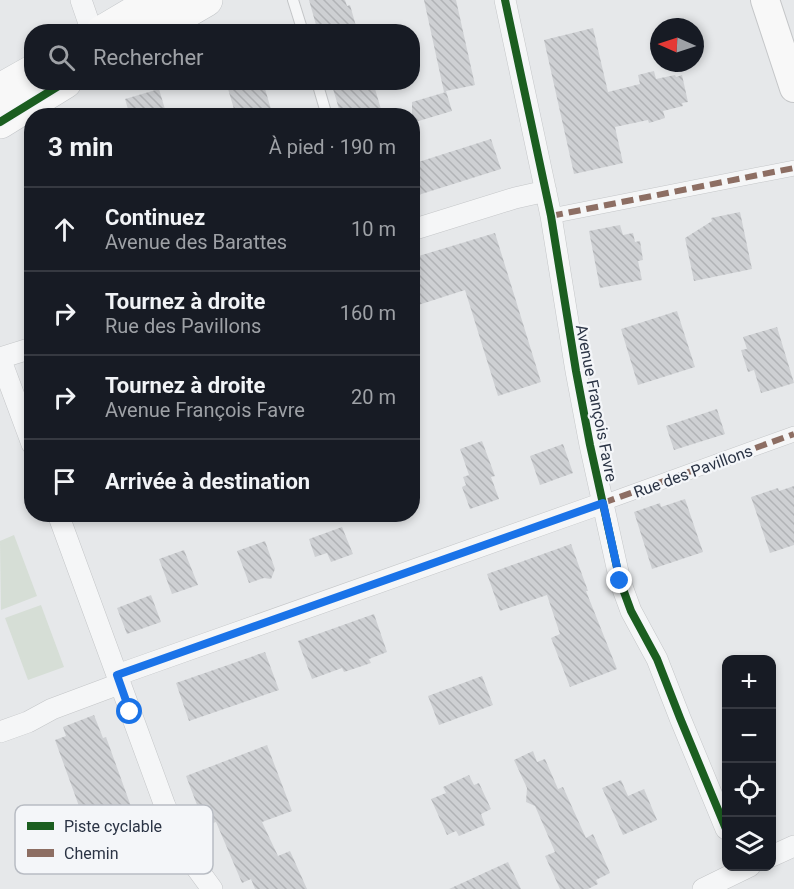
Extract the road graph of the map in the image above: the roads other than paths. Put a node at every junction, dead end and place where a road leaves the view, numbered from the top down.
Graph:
1 (81, 0) edge
2 (156, 0) edge
3 (206, 0) edge
4 (293, 0) edge
5 (505, 0) edge
6 (765, 0) edge
7 (89, 24) edge
8 (116, 24) edge
9 (165, 24) edge
10 (300, 24) edge
11 (24, 76) edge
12 (794, 88) edge
13 (0, 90) edge
14 (52, 90) edge
15 (319, 90) edge
16 (325, 108) edge
17 (0, 122) edge
18 (794, 168) edge
19 (546, 191) junction
20 (551, 216) junction
21 (420, 228) edge
22 (24, 350) edge
23 (0, 358) edge
24 (24, 422) edge
25 (794, 434) edge
26 (603, 503) junction
27 (61, 522) edge
28 (118, 679) junction
29 (0, 732) edge
30 (165, 805) edge
31 (722, 819) edge
32 (794, 846) edge
33 (776, 854) edge
34 (742, 873) edge
35 (201, 874) edge
36 (212, 889) edge
37 (703, 889) edge

1 - 7 street
2 - 8 main road
3 - 9 main road
4 - 10 lane
5 - 19 street, Avenue François Favre
6 - 12 main road
11 - 13 main road
14 - 17 main road
15 - 16 lane
18 - 20 street
19 - 20 street, Avenue François Favre
19 - 21 street
20 - 26 street, Avenue François Favre
22 - 23 street
23 - 24 street
25 - 26 street, Rue des Pavillons
26 - 28 street, Rue des Pavillons
26 - 31 street, Avenue François Favre
27 - 28 street
28 - 29 street, Rue des Pavillons
28 - 30 street
32 - 33 street
34 - 37 street
35 - 36 street

